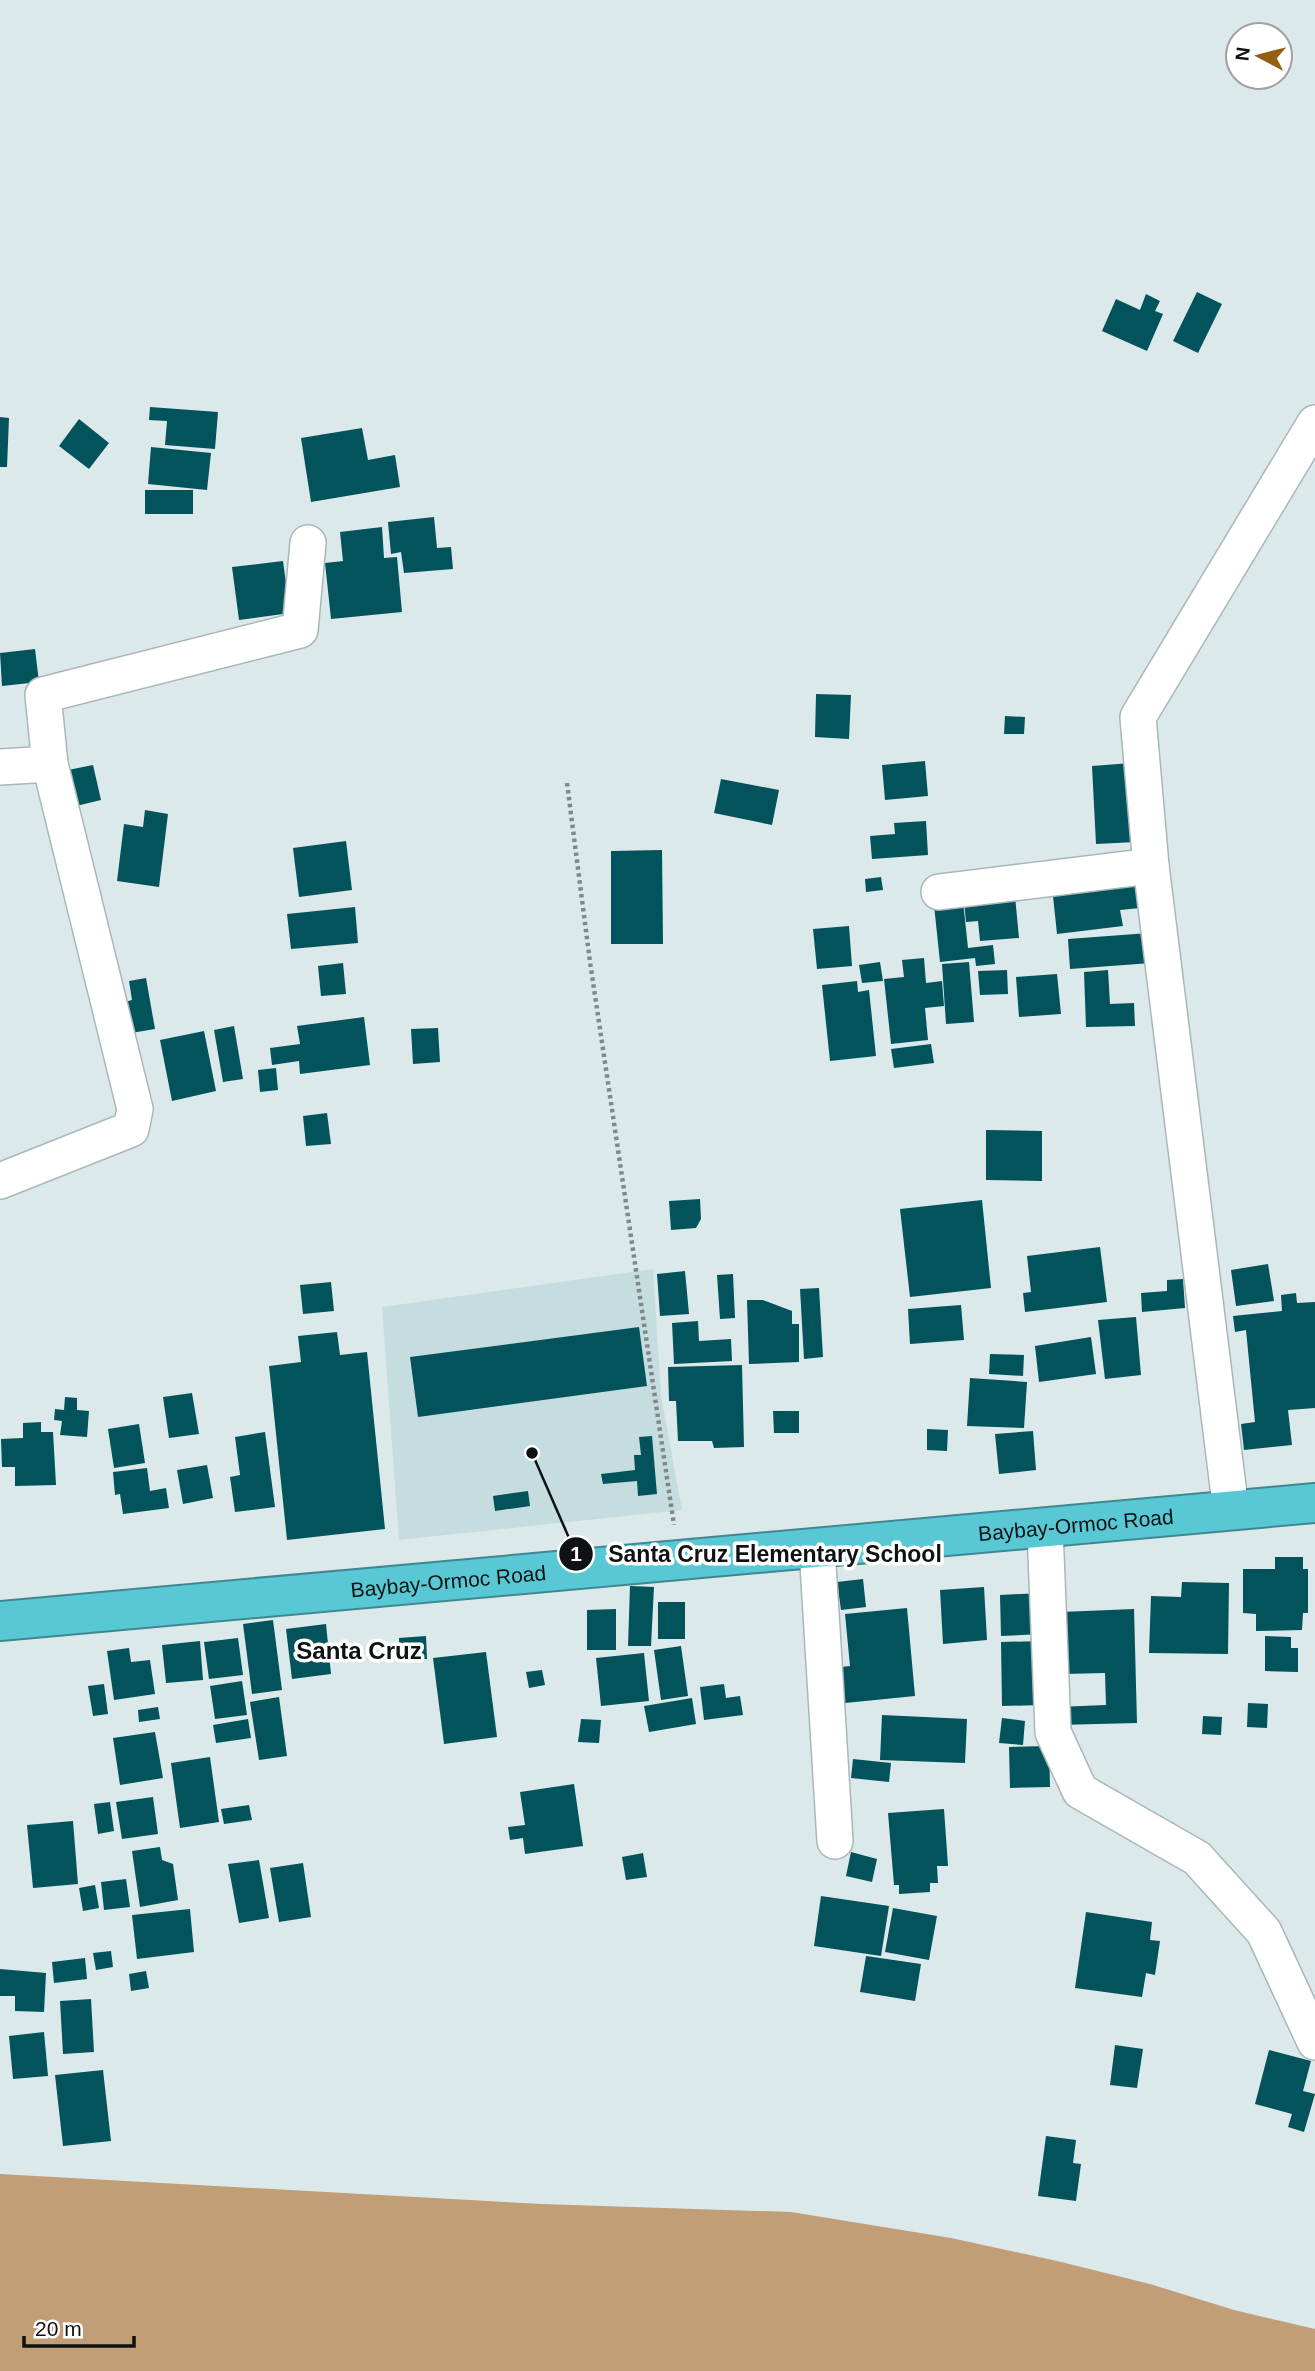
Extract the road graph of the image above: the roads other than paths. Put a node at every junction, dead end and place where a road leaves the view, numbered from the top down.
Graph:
1 (1315, 423) edge
2 (308, 543) dead end
3 (50, 764) junction
4 (0, 767) edge
5 (1151, 866) junction
6 (939, 892) dead end
7 (0, 1181) edge
8 (1315, 1503) edge
9 (1231, 1511) junction
10 (1045, 1529) junction
11 (817, 1548) junction
12 (0, 1621) edge
13 (835, 1841) dead end
14 (1315, 2042) edge

1 - 5 street
2 - 3 street
3 - 4 street
3 - 7 street
5 - 6 street
5 - 9 street
8 - 9 highway, Baybay-Ormoc Road
9 - 10 highway, Baybay-Ormoc Road
10 - 11 highway, Baybay-Ormoc Road
10 - 14 street
11 - 12 highway, Baybay-Ormoc Road
11 - 13 street

